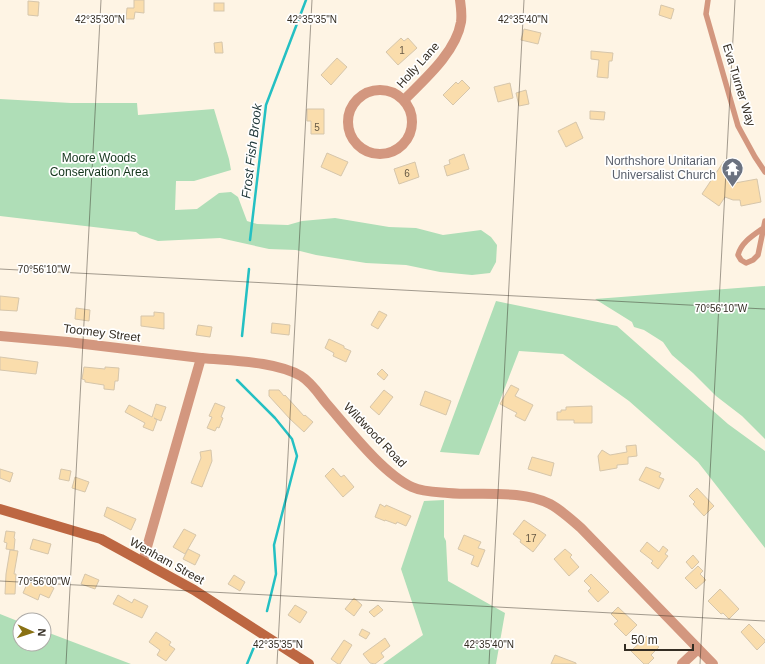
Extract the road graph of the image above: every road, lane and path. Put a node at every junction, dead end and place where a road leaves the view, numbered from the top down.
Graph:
1 (460, 0) edge
2 (708, 0) edge
3 (404, 100) junction
4 (765, 172) edge
5 (765, 221) edge
6 (762, 229) junction
7 (0, 336) edge
8 (201, 358) junction
9 (0, 509) edge
10 (143, 562) junction
11 (698, 649) junction
12 (309, 664) edge
13 (682, 664) edge
14 (713, 664) edge

1 - 3 street, Holly Lane
2 - 4 lane, Eva Turner Way
3 - 3 street, Holly Lane
5 - 6 lane
6 - 6 lane
7 - 8 street, Toomey Street
8 - 10 street
8 - 11 street, Wildwood Road
9 - 10 main road, Wenham Street
10 - 12 main road, Wenham Street
11 - 13 street
11 - 14 street, Wildwood Road

